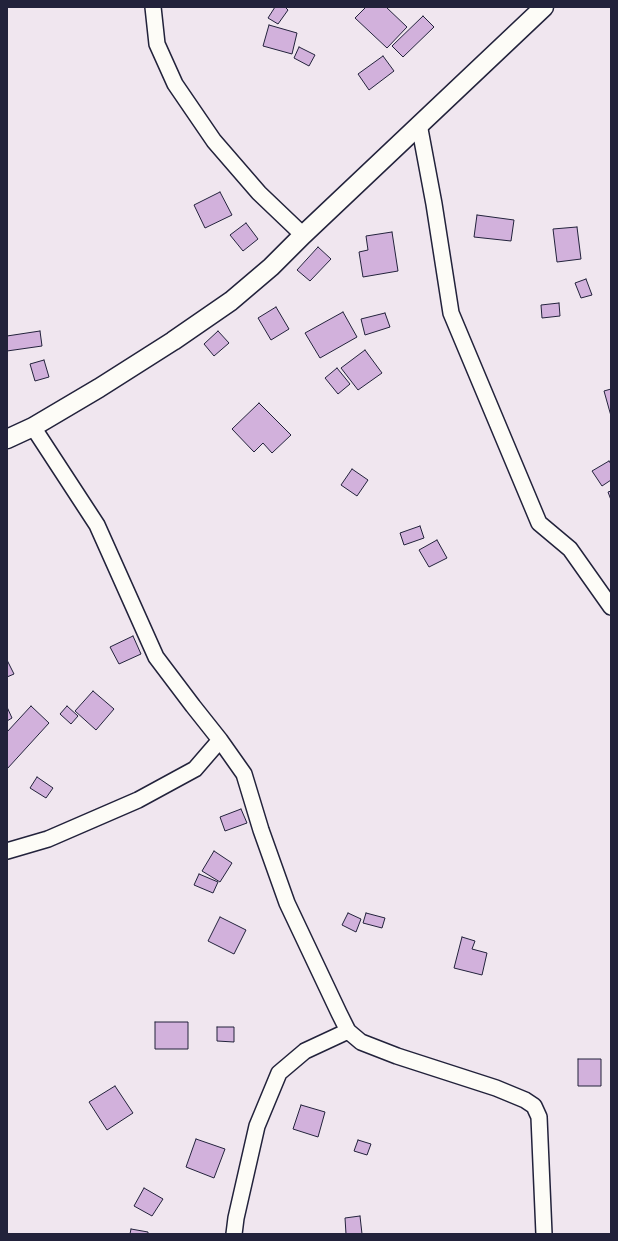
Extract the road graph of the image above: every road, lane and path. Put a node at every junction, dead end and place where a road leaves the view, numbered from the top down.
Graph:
1 (153, 7) edge
2 (544, 7) edge
3 (419, 124) junction
4 (302, 235) junction
5 (33, 427) junction
6 (7, 439) edge
7 (611, 607) edge
8 (220, 740) junction
9 (7, 851) edge
10 (348, 1031) junction
11 (234, 1234) edge
12 (544, 1234) edge

1 - 4 street
2 - 3 street
3 - 4 street
3 - 7 street
4 - 5 street
5 - 6 street
5 - 8 street
8 - 9 street
8 - 10 street
10 - 11 street
10 - 12 street

